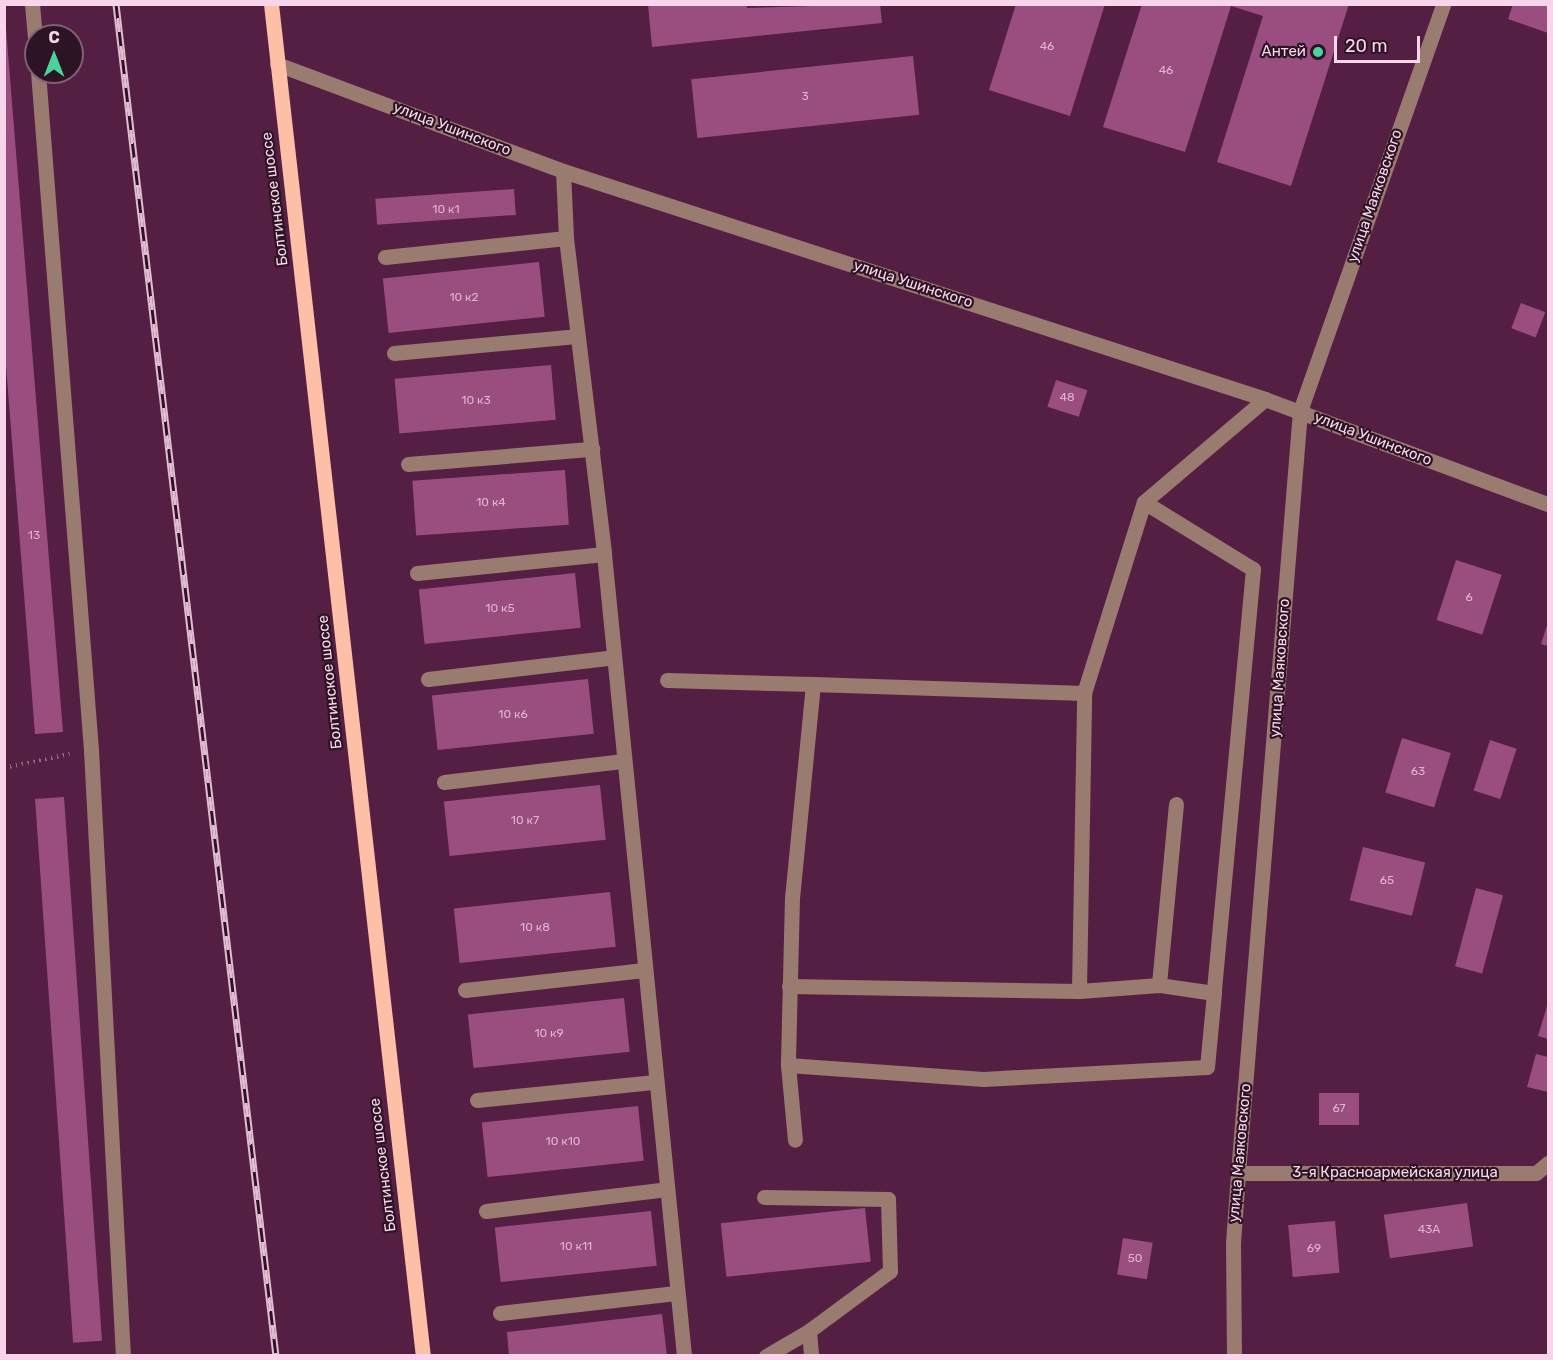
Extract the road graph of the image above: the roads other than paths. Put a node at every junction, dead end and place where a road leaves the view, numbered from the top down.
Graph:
1 (32, 4) edge
2 (271, 4) edge
3 (1443, 4) edge
4 (34, 24) edge
5 (277, 64) junction
6 (39, 84) edge
7 (563, 171) junction
8 (566, 237) junction
9 (385, 257) dead end
10 (576, 336) junction
11 (394, 353) dead end
12 (1265, 399) junction
13 (1300, 411) junction
14 (592, 449) junction
15 (408, 464) dead end
16 (1144, 502) junction
17 (1548, 504) edge
18 (604, 554) junction
19 (417, 573) dead end
20 (614, 657) junction
21 (428, 679) dead end
22 (667, 680) dead end
23 (813, 684) junction
24 (1083, 693) junction
25 (624, 761) junction
26 (444, 782) dead end
27 (1176, 804) dead end
28 (644, 970) junction
29 (1159, 985) junction
30 (789, 986) junction
31 (465, 990) dead end
32 (1079, 992) junction
33 (1214, 993) junction
34 (788, 1065) junction
35 (656, 1082) junction
36 (477, 1101) dead end
37 (795, 1140) dead end
38 (1548, 1162) edge
39 (1238, 1173) junction
40 (667, 1189) junction
41 (764, 1197) dead end
42 (486, 1211) dead end
43 (676, 1293) junction
44 (500, 1313) dead end
45 (809, 1331) junction
46 (123, 1356) edge
47 (423, 1356) edge
48 (684, 1356) edge
49 (766, 1356) edge
50 (811, 1356) edge
51 (1234, 1356) edge

1 - 4 street
2 - 5 main road, Болтинское шоссе
3 - 13 street, улица Маяковского
5 - 7 street, улица Ушинского
5 - 47 main road, Болтинское шоссе
6 - 46 street
7 - 8 street
7 - 12 street, улица Ушинского
8 - 9 street
8 - 10 street
10 - 11 street
10 - 14 street
12 - 13 street, улица Ушинского
12 - 16 street
13 - 17 street, улица Ушинского
13 - 39 street, улица Маяковского
14 - 15 street
14 - 18 street
16 - 24 street
16 - 33 street
18 - 19 street
18 - 20 street
20 - 21 street
20 - 25 street
22 - 23 street
23 - 24 street
23 - 30 street
24 - 32 street
25 - 26 street
25 - 28 street
27 - 29 street
28 - 31 street
28 - 35 street
29 - 32 street
29 - 33 street
30 - 32 street
30 - 34 street
33 - 34 street
34 - 37 street
35 - 36 street
35 - 40 street
38 - 39 street, 3-я Красноармейская улица
39 - 51 street, улица Маяковского
40 - 42 street
40 - 43 street
41 - 45 street
43 - 44 street
43 - 48 street
45 - 49 street
45 - 50 street

